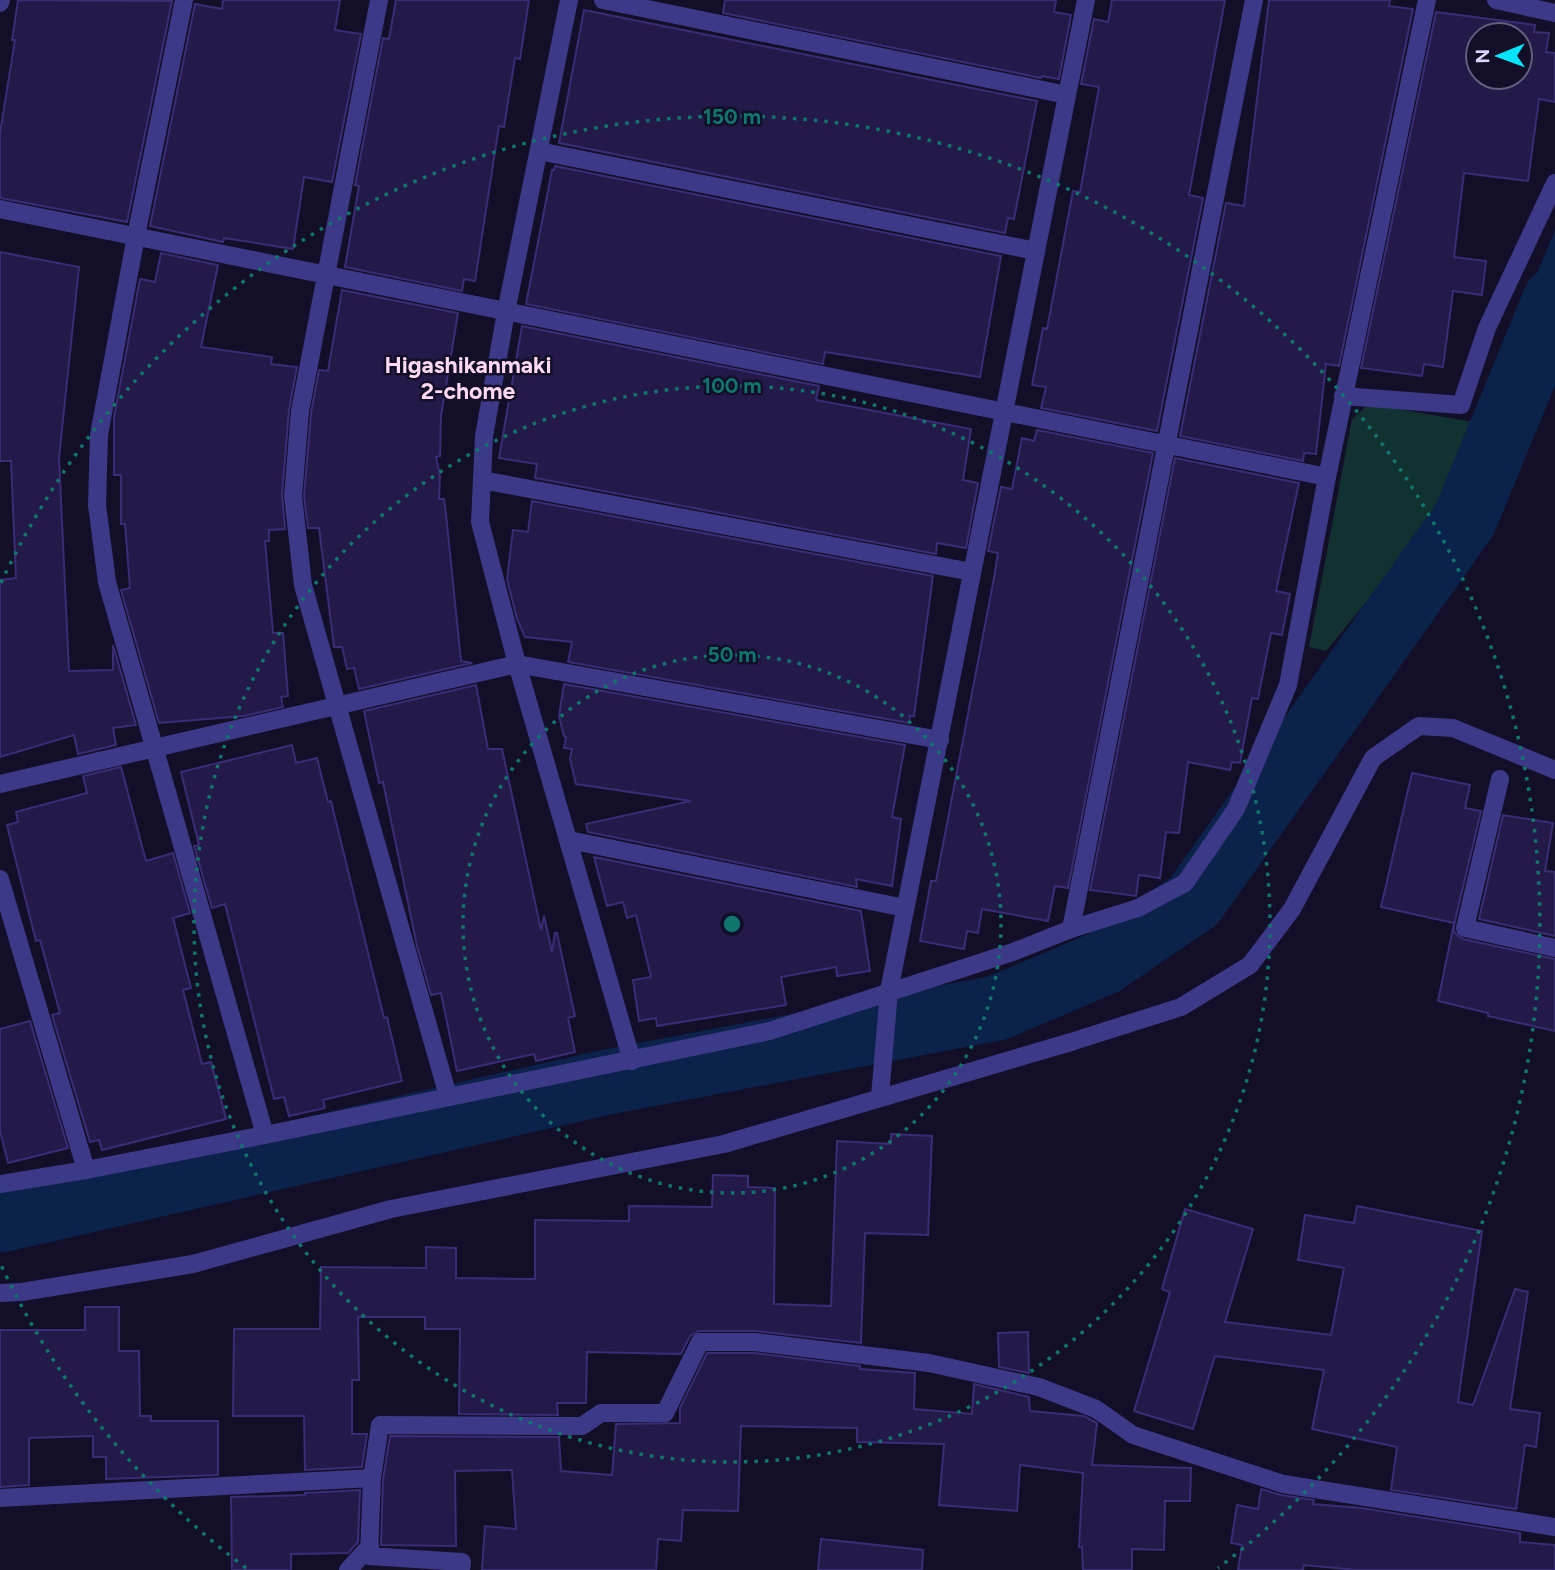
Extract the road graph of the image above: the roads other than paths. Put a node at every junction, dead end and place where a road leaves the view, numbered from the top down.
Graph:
1 (184, 0) edge
2 (379, 0) edge
3 (569, 0) edge
4 (603, 0) edge
5 (1086, 0) edge
6 (1254, 0) edge
7 (1427, 0) edge
8 (1496, 0) edge
9 (1555, 13) edge
10 (1067, 95) junction
11 (539, 151) junction
12 (1555, 183) edge
13 (0, 209) edge
14 (136, 236) junction
15 (1036, 251) junction
16 (326, 275) junction
17 (506, 312) junction
18 (1343, 396) junction
19 (1003, 412) junction
20 (1166, 445) junction
21 (1326, 477) junction
22 (482, 480) junction
23 (972, 572) junction
24 (517, 664) junction
25 (337, 706) junction
26 (940, 740) junction
27 (153, 749) junction
28 (1555, 770) edge
29 (1500, 779) dead end
30 (0, 784) edge
31 (569, 840) junction
32 (0, 879) edge
33 (905, 908) junction
34 (1071, 929) junction
35 (1555, 948) edge
36 (889, 991) junction
37 (632, 1061) junction
38 (449, 1096) junction
39 (880, 1096) junction
40 (265, 1135) junction
41 (86, 1170) junction
42 (0, 1184) edge
43 (0, 1293) edge
44 (372, 1478) junction
45 (0, 1498) edge
46 (1555, 1527) edge
47 (370, 1546) junction
48 (348, 1570) edge
49 (461, 1570) edge

1 - 14 street
2 - 16 street
3 - 11 street
4 - 10 street
5 - 10 street
6 - 20 street
7 - 18 street
8 - 9 street
10 - 15 street
11 - 15 street
11 - 17 street
12 - 18 street
13 - 14 street
14 - 16 street
14 - 27 street
15 - 19 street
16 - 17 street
16 - 25 street
17 - 19 street
17 - 22 street
18 - 21 street
19 - 20 street
19 - 23 street
20 - 21 street
20 - 34 street
21 - 34 street
22 - 23 street
22 - 24 street
23 - 26 street
24 - 25 street
24 - 26 street
24 - 31 street
25 - 27 street
25 - 38 street
26 - 33 street
27 - 30 street
27 - 40 street
28 - 39 street
29 - 35 street
31 - 33 street
31 - 37 street
32 - 41 street
33 - 36 street
34 - 36 street
36 - 37 street
36 - 39 street
37 - 38 street
38 - 40 street
39 - 43 street
40 - 41 street
41 - 42 street
44 - 45 street
44 - 46 street
44 - 47 street
47 - 48 street
47 - 49 street

